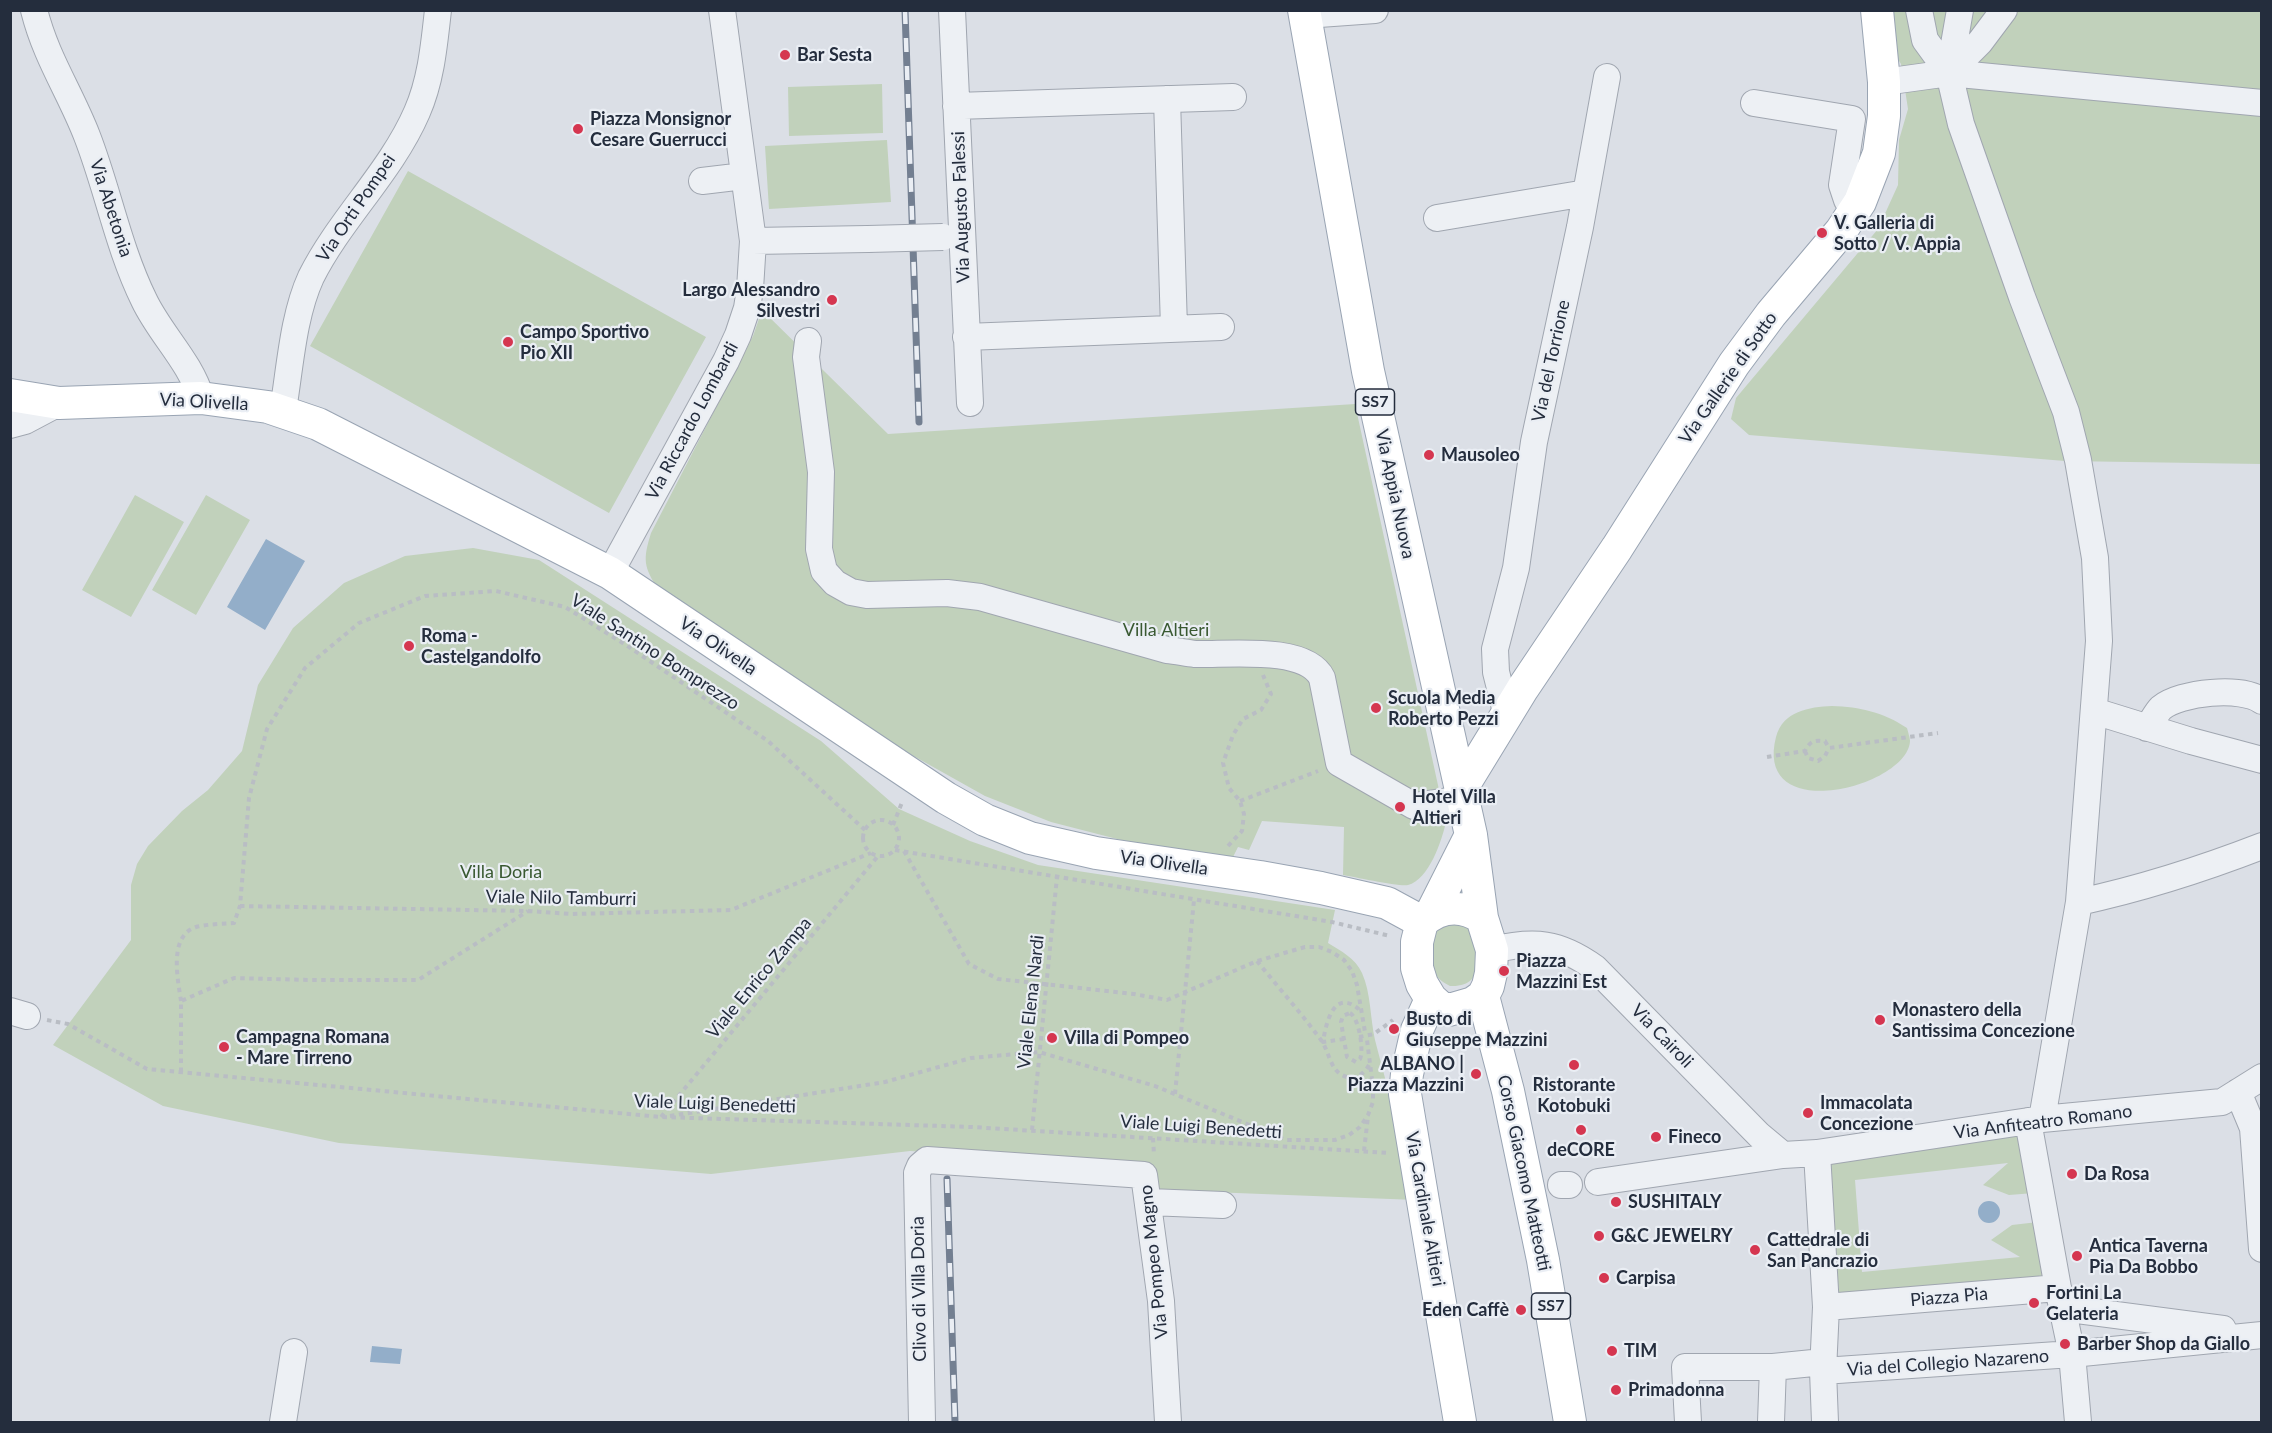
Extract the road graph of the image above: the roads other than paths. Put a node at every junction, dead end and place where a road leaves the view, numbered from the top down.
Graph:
1 (34, 10) edge
2 (438, 10) edge
3 (722, 10) edge
4 (952, 10) edge
5 (1375, 10) edge
6 (1919, 10) edge
7 (1960, 10) edge
8 (2004, 10) edge
9 (1305, 13) edge
10 (1877, 16) edge
11 (1949, 73) junction
12 (1607, 77) dead end
13 (1884, 82) junction
14 (1233, 97) dead end
15 (1167, 99) junction
16 (1754, 103) dead end
17 (2262, 103) edge
18 (956, 106) junction
19 (744, 176) junction
20 (702, 181) dead end
21 (1586, 193) junction
22 (1855, 211) junction
23 (1437, 218) dead end
24 (952, 237) junction
25 (753, 241) junction
26 (1221, 327) dead end
27 (1174, 328) junction
28 (966, 337) junction
29 (808, 341) dead end
30 (10, 395) edge
31 (201, 398) junction
32 (59, 403) junction
33 (970, 404) dead end
34 (283, 410) junction
35 (10, 425) edge
36 (609, 573) junction
37 (2262, 701) edge
38 (2094, 711) junction
39 (1507, 716) junction
40 (2147, 728) junction
41 (2262, 760) edge
42 (1461, 795) junction
43 (1471, 835) junction
44 (2262, 846) edge
45 (2079, 902) junction
46 (1482, 918) junction
47 (1423, 926) junction
48 (1492, 950) junction
49 (1483, 996) junction
50 (1431, 999) junction
51 (2262, 1077) edge
52 (2238, 1092) junction
53 (2035, 1120) junction
54 (1817, 1153) junction
55 (1783, 1155) junction
56 (927, 1160) joint
57 (1598, 1182) dead end
58 (1149, 1202) junction
59 (1223, 1205) dead end
60 (2262, 1249) edge
61 (2060, 1298) junction
62 (1826, 1307) junction
63 (2262, 1335) edge
64 (294, 1352) dead end
65 (2072, 1354) junction
66 (1823, 1366) junction
67 (1773, 1367) junction
68 (283, 1422) edge
69 (922, 1422) edge
70 (1168, 1422) edge
71 (1460, 1422) edge
72 (1570, 1422) edge
73 (1688, 1422) edge
74 (1771, 1422) edge
75 (1826, 1422) edge
76 (2078, 1422) edge

1 - 31 street, Via Abetonia
2 - 34 street, Via Orti Pompei
3 - 19 street, Via Riccardo Lombardi
4 - 18 street, Via Augusto Falessi
5 - 9 street
6 - 11 street
7 - 11 street
8 - 11 street
9 - 42 main road, Via Appia Nuova / SS7
10 - 13 main road, Via Gallerie di Sotto
11 - 13 street
11 - 17 street
11 - 38 street
12 - 21 street, Via del Torrione
13 - 22 main road, Via Gallerie di Sotto
14 - 15 street
15 - 18 street
15 - 27 street
16 - 22 street
18 - 24 street, Via Augusto Falessi
19 - 20 street
19 - 25 street, Via Riccardo Lombardi
21 - 23 street
21 - 39 street, Via del Torrione
22 - 39 main road, Via Gallerie di Sotto
24 - 25 street, bridge
24 - 28 street, Via Augusto Falessi
25 - 36 street, Via Riccardo Lombardi
26 - 27 street
27 - 28 street
28 - 33 street, Via Augusto Falessi
29 - 42 street
30 - 32 main road, Via Olivella
31 - 32 main road, Via Olivella
31 - 34 main road, Via Olivella
32 - 35 street
34 - 36 main road, Via Olivella
36 - 47 main road, Via Olivella
37 - 40 street
38 - 40 street
38 - 45 street
39 - 42 main road, Via Gallerie di Sotto
40 - 41 street
42 - 43 main road, Via Appia Nuova / SS7
43 - 46 main road, Via Appia Nuova / SS7
43 - 47 main road
44 - 45 street
45 - 53 street
46 - 47 main road
46 - 48 main road
47 - 50 main road
48 - 49 main road
48 - 55 street, Via Cairoli
49 - 50 main road
49 - 72 main road, Corso Giacomo Matteotti / SS7
50 - 71 main road, Via Cardinale Altieri
51 - 52 street, Via Anfiteatro Romano
52 - 53 street, Via Anfiteatro Romano
52 - 60 street
53 - 54 street, Via Anfiteatro Romano
53 - 61 street
54 - 55 street
54 - 62 street
55 - 57 street
56 - 58 street, Via Pompeo Magno
56 - 69 street, Clivo di Villa Doria
58 - 59 street
58 - 70 street, Via Pompeo Magno
61 - 62 street, Piazza Pia
61 - 63 street, Piazza Pia
61 - 65 street
62 - 66 street
63 - 65 street, Via del Collegio Nazareno
64 - 68 street
65 - 66 street, Via del Collegio Nazareno
65 - 76 street
66 - 67 street, Via del Collegio Nazareno
66 - 75 street
67 - 73 street, Via del Collegio Nazareno
67 - 74 street

